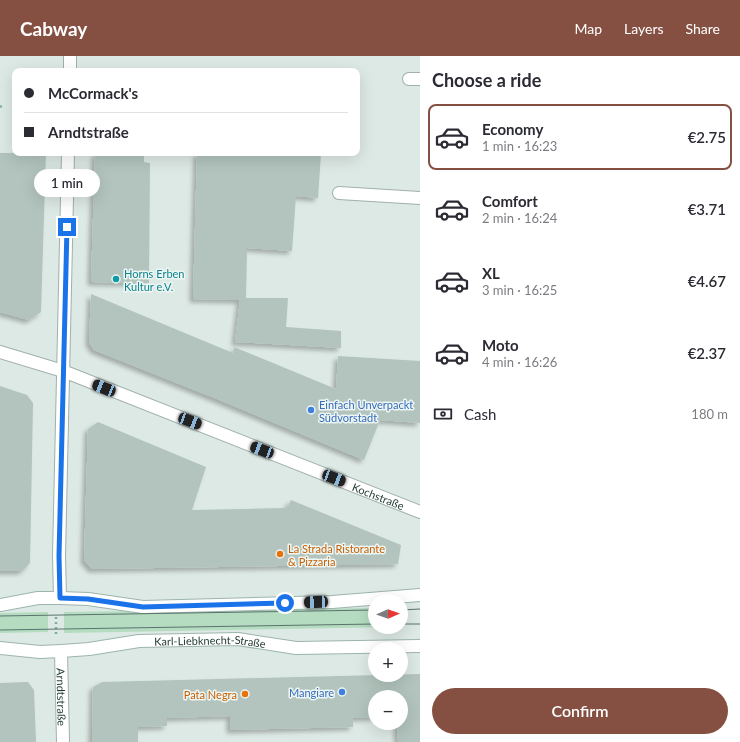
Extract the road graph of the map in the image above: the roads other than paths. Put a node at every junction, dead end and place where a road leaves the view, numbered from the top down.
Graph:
1 (70, 56) edge
2 (70, 68) edge
3 (68, 156) edge
4 (339, 193) dead end
5 (420, 198) edge
6 (0, 352) edge
7 (63, 371) junction
8 (420, 512) edge
9 (420, 595) edge
10 (60, 598) junction
11 (0, 605) edge
12 (420, 646) edge
13 (0, 648) edge
14 (62, 651) junction
15 (63, 742) edge

1 - 2 street
3 - 7 street
4 - 5 street
6 - 7 street, Kochstraße
7 - 8 street, Kochstraße
7 - 10 street
9 - 10 street
10 - 11 street
12 - 14 street, Karl-Liebknecht-Straße
13 - 14 street, Karl-Liebknecht-Straße
14 - 15 street, Arndtstraße

